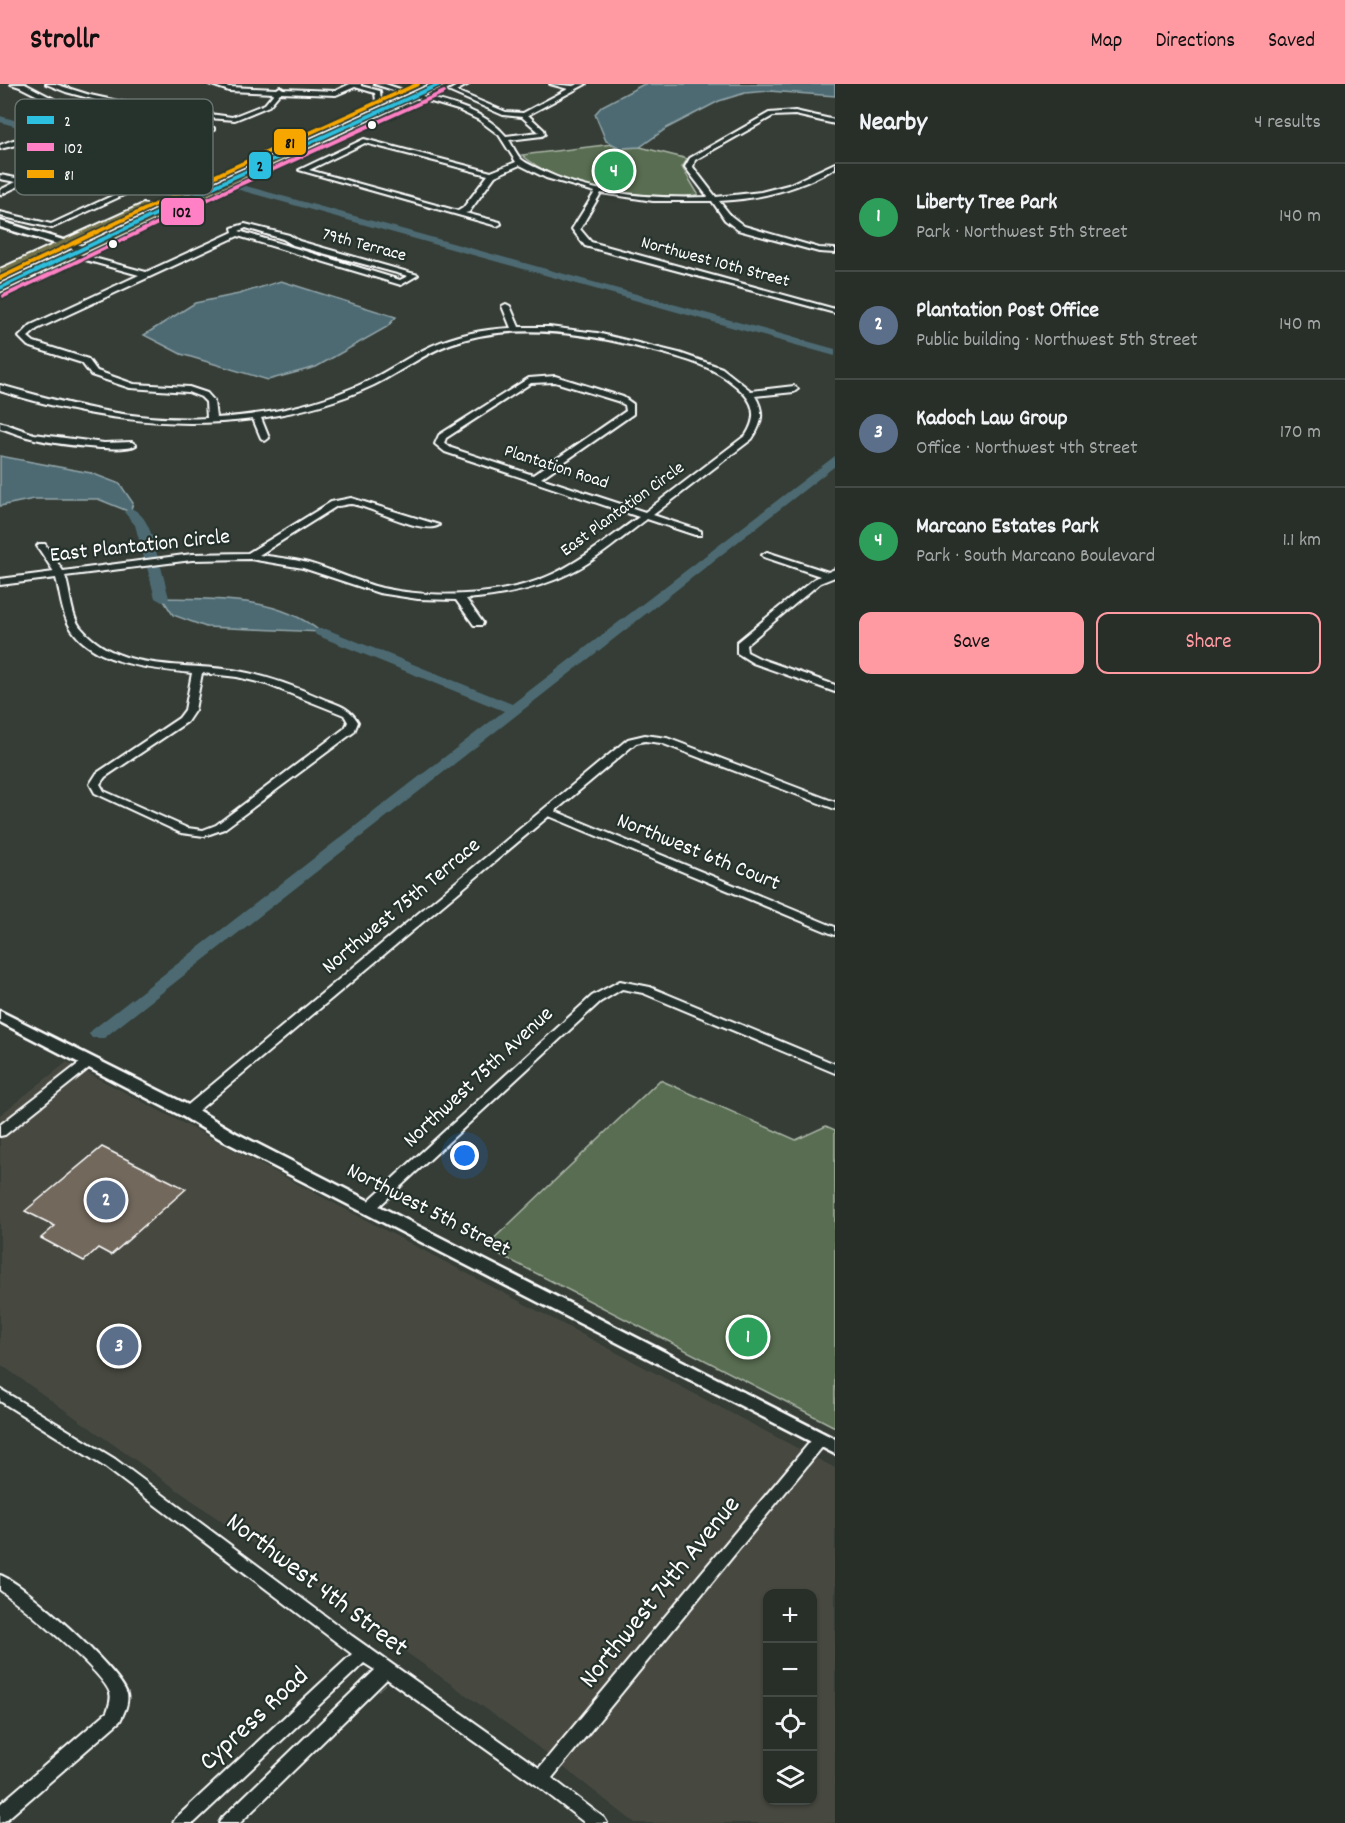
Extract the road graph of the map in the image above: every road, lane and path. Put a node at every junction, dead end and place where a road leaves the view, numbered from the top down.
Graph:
1 (14, 84) edge
2 (49, 84) edge
3 (212, 84) edge
4 (356, 84) edge
5 (376, 84) edge
6 (425, 84) edge
7 (440, 84) edge
8 (466, 84) edge
9 (554, 84) edge
10 (583, 84) edge
11 (23, 86) edge
12 (573, 88) junction
13 (280, 89) junction
14 (400, 90) junction
15 (413, 90) edge
16 (48, 99) edge
17 (97, 99) edge
18 (378, 99) junction
19 (524, 115) junction
20 (213, 117) edge
21 (835, 122) edge
22 (329, 134) junction
23 (505, 138) junction
24 (15, 142) edge
25 (0, 147) edge
26 (521, 162) junction
27 (835, 165) edge
28 (492, 174) junction
29 (213, 175) edge
30 (15, 185) edge
31 (213, 189) edge
32 (599, 191) junction
33 (0, 193) edge
34 (120, 195) edge
35 (170, 195) edge
36 (200, 195) edge
37 (714, 198) junction
38 (459, 213) junction
39 (0, 214) edge
40 (0, 224) edge
41 (498, 224) dead end
42 (237, 233) junction
43 (0, 234) edge
44 (59, 246) junction
45 (835, 251) edge
46 (79, 252) junction
47 (0, 273) edge
48 (151, 273) junction
49 (0, 288) edge
50 (506, 306) dead end
51 (835, 311) edge
52 (516, 329) junction
53 (0, 388) edge
54 (794, 389) dead end
55 (750, 394) junction
56 (256, 416) junction
57 (212, 421) junction
58 (0, 425) edge
59 (265, 438) dead end
60 (132, 444) dead end
61 (534, 478) junction
62 (646, 516) junction
63 (434, 525) dead end
64 (698, 533) dead end
65 (42, 546) dead end
66 (767, 555) dead end
67 (250, 556) junction
68 (60, 575) junction
69 (833, 575) edge
70 (0, 582) edge
71 (459, 597) junction
72 (478, 623) dead end
73 (198, 670) junction
74 (835, 689) edge
75 (835, 806) edge
76 (546, 812) junction
77 (835, 931) edge
78 (0, 1016) edge
79 (90, 1061) junction
80 (835, 1069) edge
81 (188, 1112) junction
82 (0, 1132) edge
83 (370, 1207) junction
84 (0, 1394) edge
85 (828, 1444) edge
86 (0, 1581) edge
87 (363, 1654) junction
88 (385, 1671) junction
89 (541, 1779) junction
90 (0, 1815) edge
91 (182, 1823) edge
92 (228, 1823) edge
93 (598, 1823) edge

1 - 11 street
2 - 17 street
3 - 13 street
4 - 13 street
4 - 18 street
5 - 14 street
6 - 15 main road
7 - 15 main road
8 - 19 street
9 - 12 street
10 - 12 street
11 - 16 street
12 - 19 street
13 - 20 street
14 - 15 main road
14 - 18 main road
14 - 22 main road
15 - 22 main road
15 - 23 street
18 - 29 main road
19 - 23 street
21 - 37 street
22 - 31 main road
23 - 26 street
24 - 25 street
26 - 28 street
26 - 32 street
27 - 37 street
28 - 38 street
28 - 38 street
30 - 33 street
32 - 37 street
32 - 51 street, Northwest 10th Street
34 - 39 street
35 - 44 main road
36 - 46 main road
37 - 45 street
38 - 41 street
40 - 44 street
42 - 42 street, 79th Terrace
42 - 48 street
43 - 44 street
44 - 46 street
44 - 47 main road
46 - 48 street
46 - 49 main road
48 - 57 street
50 - 52 street
52 - 55 street
52 - 56 street
53 - 57 street
54 - 55 street
55 - 62 street, East Plantation Circle
56 - 57 street
56 - 59 street
58 - 60 street
61 - 61 street, Plantation Road
61 - 62 street, Plantation Road
62 - 64 street, Plantation Road
62 - 71 street, East Plantation Circle
63 - 67 street
65 - 68 street
66 - 69 street
67 - 68 street, East Plantation Circle
67 - 71 street, East Plantation Circle
68 - 70 street, East Plantation Circle
68 - 73 street
69 - 74 street
71 - 72 street
73 - 73 street
75 - 76 street, Northwest 75th Terrace
76 - 77 street, Northwest 6th Court
76 - 81 street, Northwest 75th Terrace
78 - 79 street, Northwest 5th Street
79 - 81 street, Northwest 5th Street
79 - 82 street
80 - 83 street, Northwest 75th Avenue
81 - 83 street, Northwest 5th Street
83 - 85 street, Northwest 5th Street
84 - 87 street, Northwest 4th Street
85 - 89 street, Northwest 74th Avenue
86 - 90 street
87 - 88 street, Northwest 4th Street
87 - 91 street, Cypress Road
88 - 89 street, Northwest 4th Street
88 - 92 street
89 - 93 street, Northwest 4th Street

